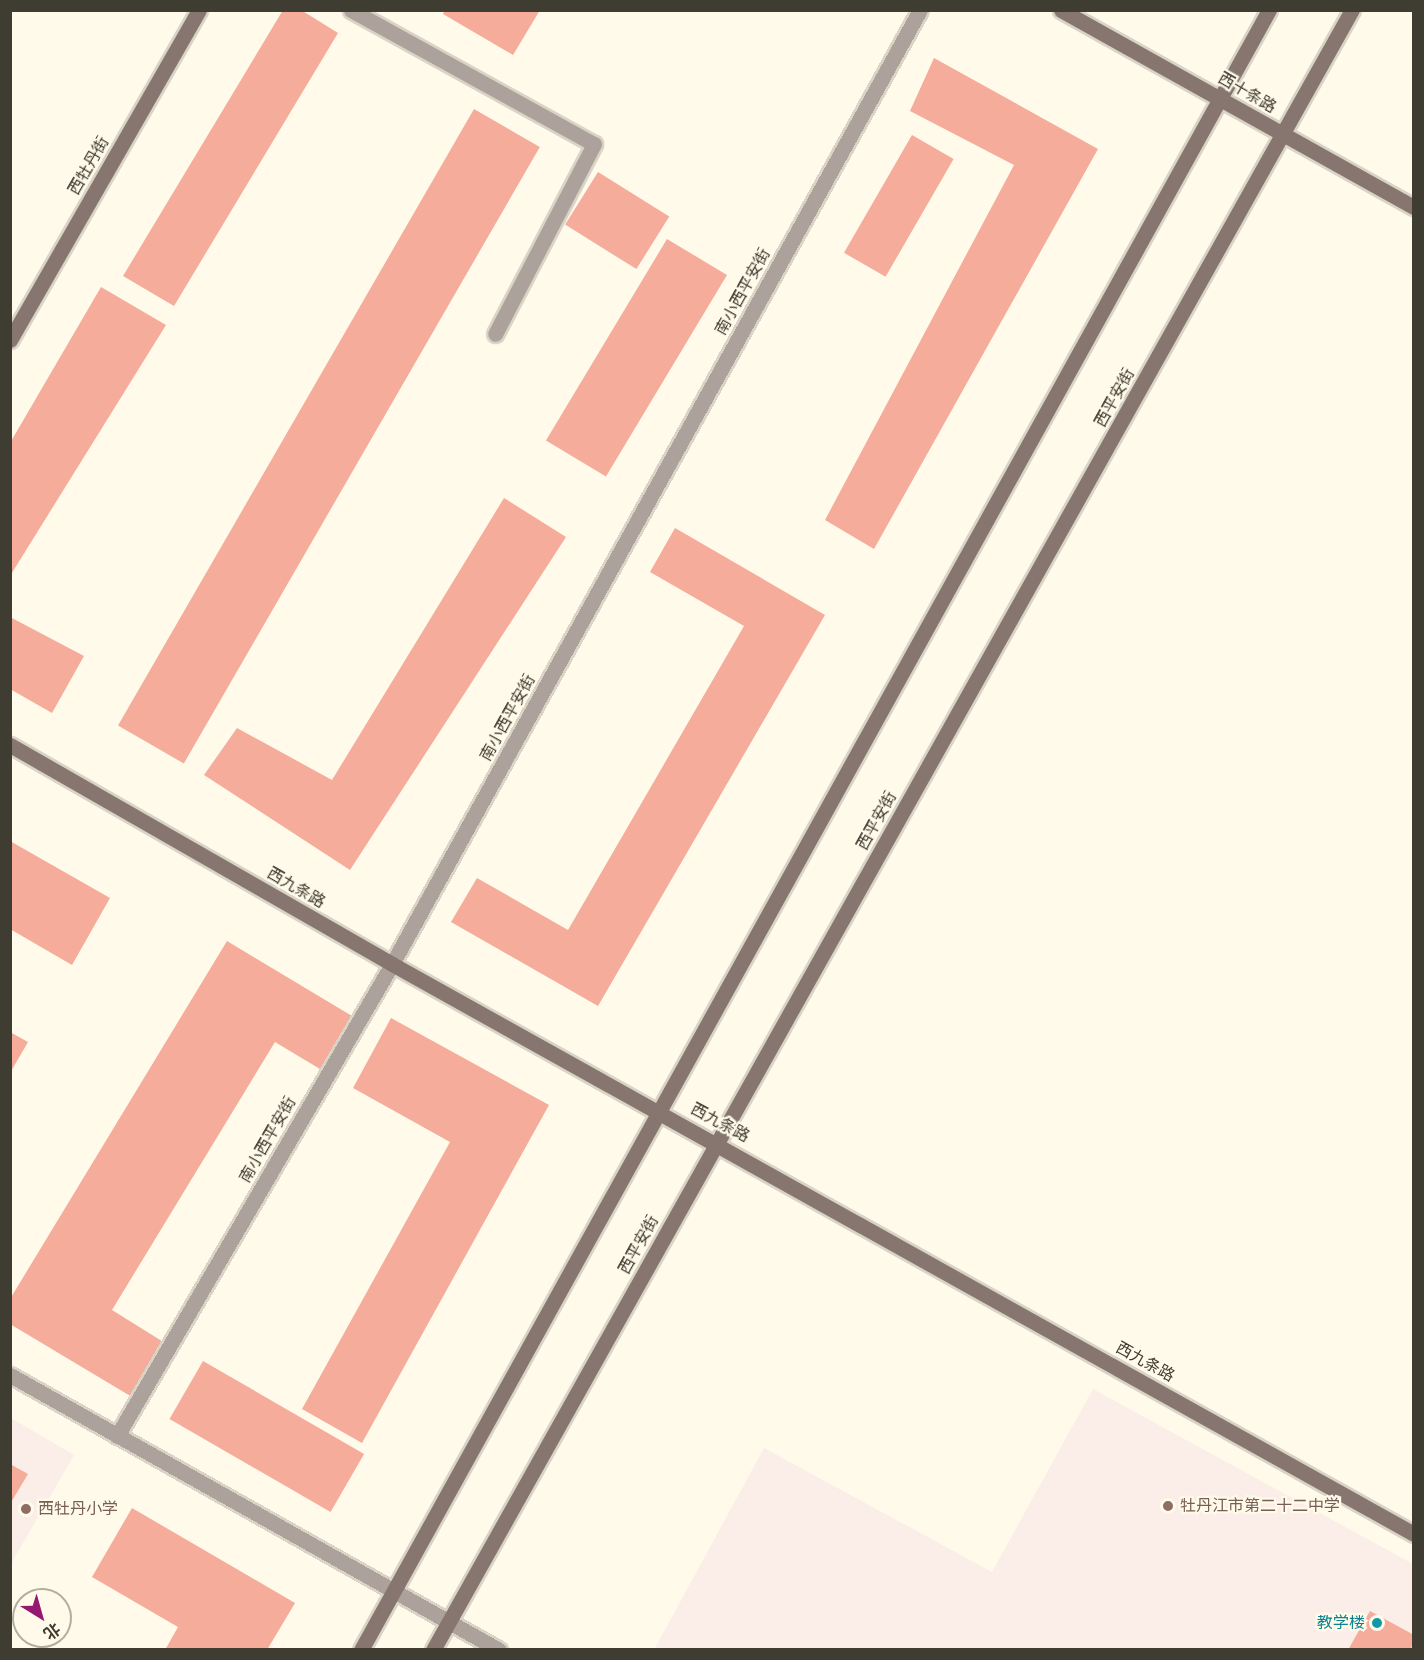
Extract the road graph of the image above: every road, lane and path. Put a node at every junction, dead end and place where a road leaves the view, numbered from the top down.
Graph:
1 (199, 10) edge
2 (351, 10) edge
3 (920, 10) edge
4 (1061, 10) edge
5 (1269, 10) edge
6 (1352, 10) edge
7 (1220, 98) junction
8 (1284, 135) junction
9 (1413, 207) edge
10 (495, 334) dead end
11 (10, 340) edge
12 (10, 745) edge
13 (392, 964) junction
14 (657, 1111) junction
15 (717, 1141) junction
16 (10, 1375) edge
17 (117, 1436) junction
18 (1413, 1534) edge
19 (394, 1591) junction
20 (449, 1621) junction
21 (361, 1650) edge
22 (433, 1650) edge
23 (499, 1650) edge

1 - 11 main road, 西牡丹街
2 - 10 street
3 - 13 street, 南小西平安街
4 - 7 main road, 西十条路
5 - 7 main road
6 - 8 main road, 西平安街
7 - 8 main road, 西十条路
7 - 14 main road
8 - 9 main road, 西十条路
8 - 15 main road, 西平安街
12 - 13 main road, 西九条路
13 - 14 main road, 西九条路
13 - 17 street, 南小西平安街
14 - 15 main road, 西九条路
14 - 19 main road
15 - 18 main road, 西九条路
15 - 20 main road, 西平安街
16 - 17 street
17 - 19 street
19 - 20 street
19 - 21 main road
20 - 22 main road, 西平安街
20 - 23 street

